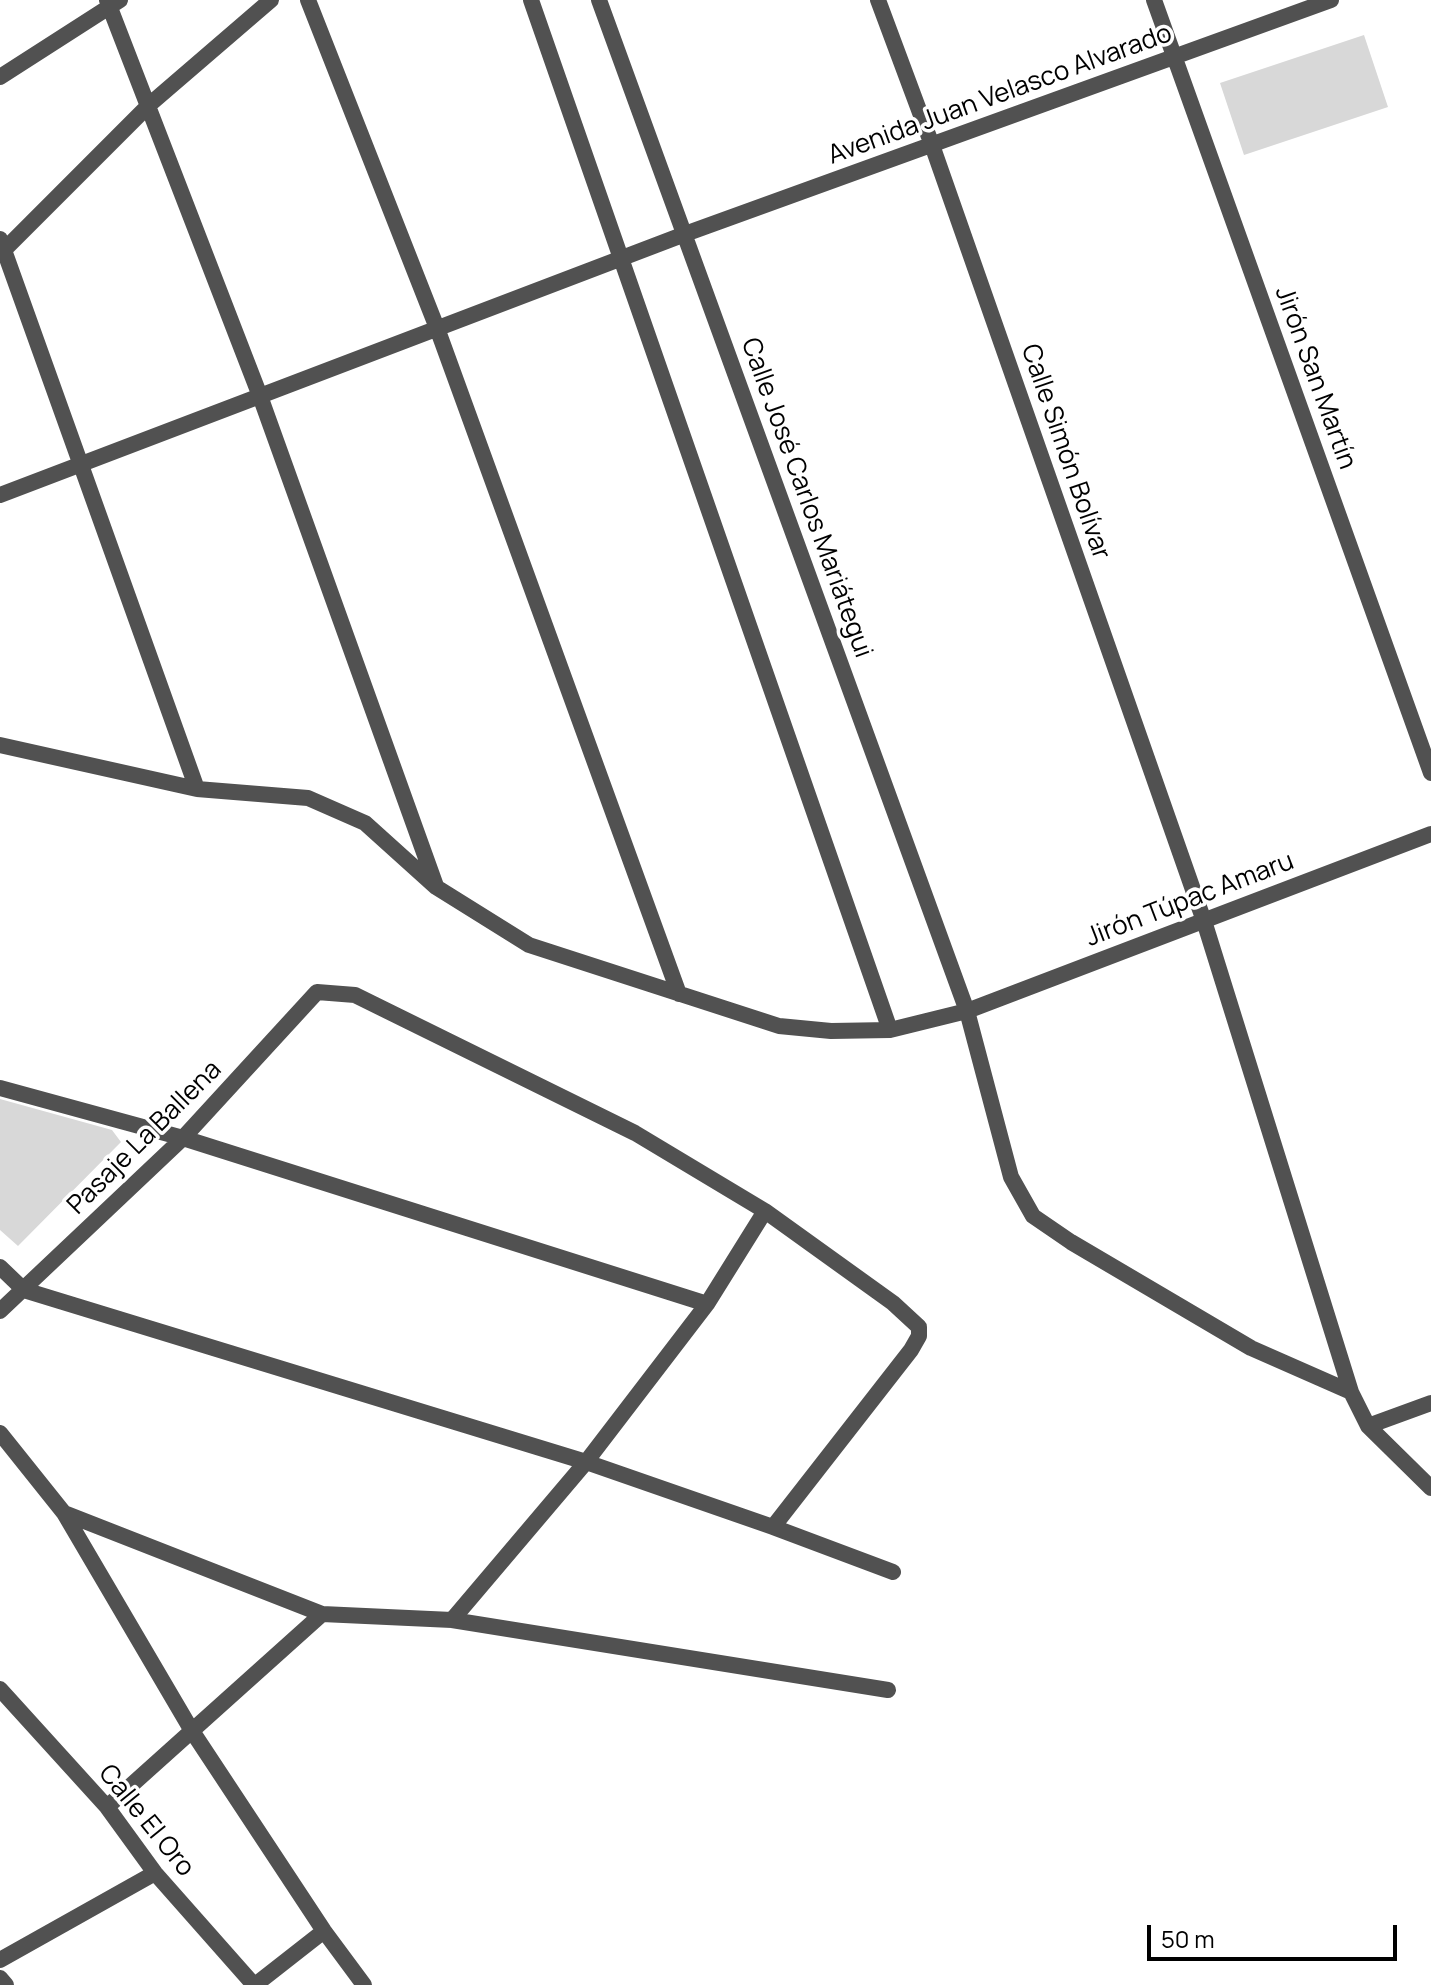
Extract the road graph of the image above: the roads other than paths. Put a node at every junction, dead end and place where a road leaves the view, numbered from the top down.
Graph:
1 (271, 0) edge
2 (308, 0) edge
3 (531, 0) edge
4 (599, 0) edge
5 (878, 0) edge
6 (1154, 0) edge
7 (1331, 0) edge
8 (112, 2) edge
9 (1175, 57) junction
10 (0, 77) edge
11 (149, 105) junction
12 (932, 145) junction
13 (685, 234) junction
14 (1, 248) edge
15 (621, 259) junction
16 (437, 328) junction
17 (260, 396) junction
18 (81, 464) junction
19 (0, 495) edge
20 (0, 745) edge
21 (1431, 773) edge
22 (197, 789) junction
23 (1431, 834) edge
24 (436, 887) junction
25 (1204, 921) junction
26 (679, 994) junction
27 (967, 1011) junction
28 (890, 1030) junction
29 (0, 1088) edge
30 (183, 1138) junction
31 (765, 1211) junction
32 (0, 1267) edge
33 (24, 1290) junction
34 (707, 1304) junction
35 (0, 1311) edge
36 (1351, 1392) junction
37 (1431, 1403) edge
38 (1368, 1426) junction
39 (0, 1433) edge
40 (586, 1462) junction
41 (1431, 1488) edge
42 (64, 1513) junction
43 (773, 1527) junction
44 (893, 1572) dead end
45 (322, 1614) junction
46 (452, 1620) junction
47 (0, 1689) edge
48 (888, 1690) dead end
49 (192, 1731) junction
50 (107, 1807) junction
51 (155, 1873) junction
52 (324, 1931) junction
53 (0, 1960) edge
54 (0, 1978) edge
55 (6, 1985) edge
56 (255, 1985) edge
57 (364, 1985) edge

1 - 11 street
2 - 16 street
3 - 15 street
4 - 13 street, Calle José Carlos Mariátegui
5 - 12 street, Calle Simón Bolívar
6 - 9 street, Jirón San Martín
7 - 9 street, Avenida Juan Velasco Alvarado
8 - 10 street
8 - 11 street
9 - 12 street, Avenida Juan Velasco Alvarado
9 - 21 street, Jirón San Martín
11 - 14 street
11 - 17 street
12 - 13 street, Avenida Juan Velasco Alvarado
12 - 25 street, Calle Simón Bolívar
13 - 15 street, Avenida Juan Velasco Alvarado
13 - 27 street, Calle José Carlos Mariátegui
14 - 18 street
15 - 16 street, Avenida Juan Velasco Alvarado
15 - 28 street
16 - 17 street, Avenida Juan Velasco Alvarado
16 - 26 street
17 - 18 street, Avenida Juan Velasco Alvarado
17 - 24 street
18 - 19 street, Avenida Juan Velasco Alvarado
18 - 22 street
20 - 22 street, Jirón Túpac Amaru
22 - 24 street, Jirón Túpac Amaru
23 - 25 street, Jirón Túpac Amaru
24 - 26 street, Jirón Túpac Amaru
25 - 27 street, Jirón Túpac Amaru
25 - 36 street, Calle Simón Bolívar
26 - 28 street, Jirón Túpac Amaru
27 - 28 street, Jirón Túpac Amaru
27 - 36 street, Calle José Carlos Mariátegui
29 - 30 street
30 - 31 street, Pasaje La Ballena
30 - 33 street, Pasaje La Ballena
30 - 34 street
31 - 34 street
31 - 43 street
32 - 33 street
33 - 35 street, Pasaje La Ballena
33 - 40 street
34 - 40 street
36 - 38 street, Calle Simón Bolívar
37 - 38 street
38 - 41 street, Calle Simón Bolívar
39 - 42 street
40 - 43 street
40 - 46 street
42 - 45 street
42 - 49 street
43 - 44 street
45 - 46 street
45 - 49 street
46 - 48 street
47 - 50 street, Calle El Oro
49 - 50 street
49 - 52 street
50 - 51 street, Calle El Oro
51 - 53 street
51 - 56 street, Calle El Oro
52 - 56 street
52 - 57 street
54 - 55 street

